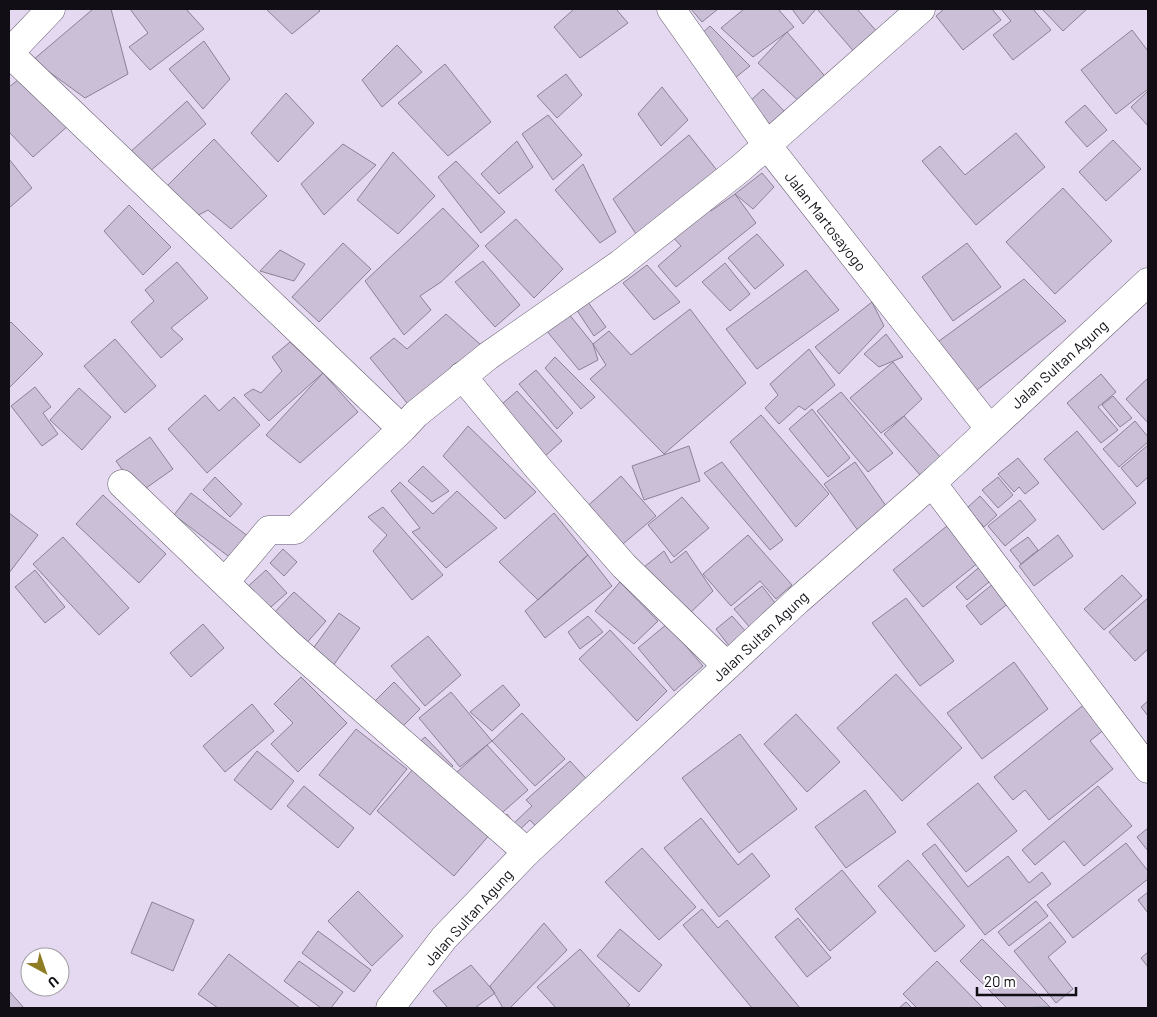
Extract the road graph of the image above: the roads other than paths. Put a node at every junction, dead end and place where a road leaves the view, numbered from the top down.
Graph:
1 (51, 9) edge
2 (672, 9) edge
3 (921, 9) edge
4 (9, 53) edge
5 (766, 144) junction
6 (1148, 282) edge
7 (462, 376) junction
8 (989, 428) junction
9 (402, 429) junction
10 (932, 483) junction
11 (122, 484) dead end
12 (225, 582) junction
13 (727, 666) junction
14 (1148, 769) edge
15 (527, 852) junction
16 (390, 1008) edge

1 - 4 street
2 - 5 street, Jalan Martosayogo
3 - 5 street
4 - 9 street
5 - 7 street
5 - 8 street, Jalan Martosayogo
6 - 8 street, Jalan Sultan Agung
7 - 9 street
7 - 13 street
8 - 10 street, Jalan Sultan Agung
9 - 12 street
10 - 13 street, Jalan Sultan Agung
10 - 14 street
11 - 12 street
12 - 15 street
13 - 15 street, Jalan Sultan Agung
15 - 16 street, Jalan Sultan Agung

